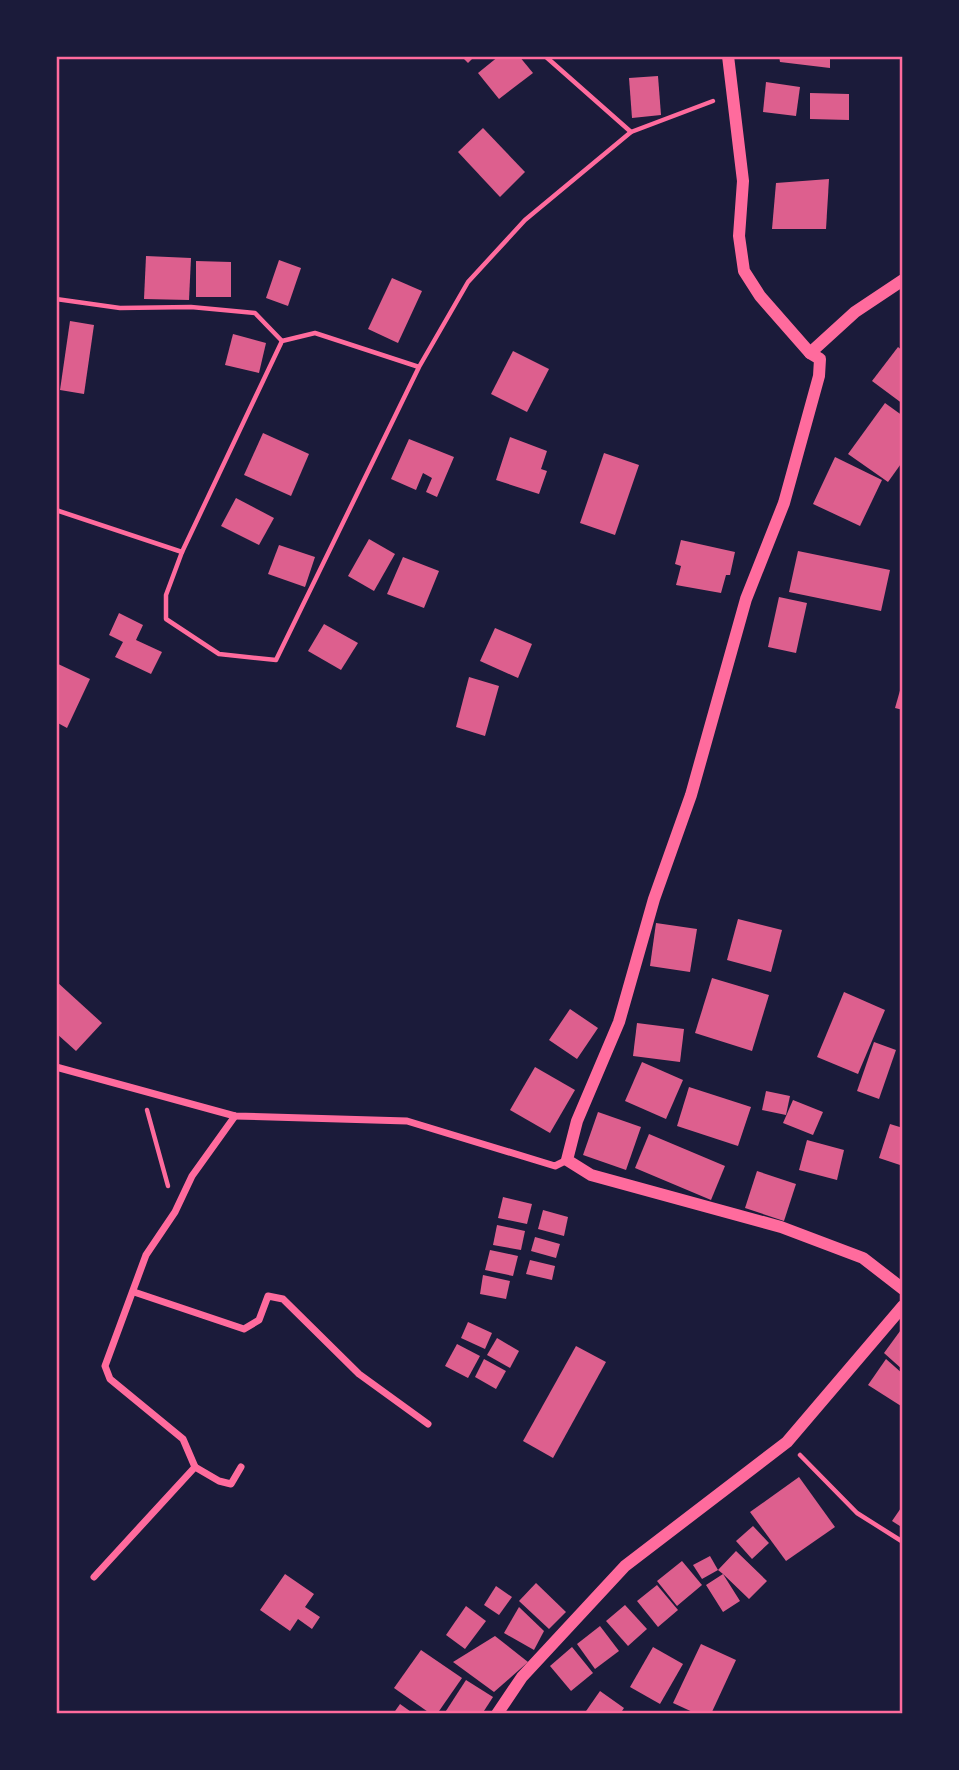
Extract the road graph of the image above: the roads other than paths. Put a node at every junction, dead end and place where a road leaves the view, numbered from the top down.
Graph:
1 (728, 56) edge
2 (903, 280) edge
3 (810, 353) junction
4 (56, 1067) edge
5 (235, 1116) junction
6 (567, 1160) junction
7 (903, 1289) edge
8 (134, 1292) junction
9 (903, 1306) edge
10 (428, 1424) dead end
11 (195, 1467) junction
12 (242, 1467) dead end
13 (94, 1577) dead end
14 (497, 1714) edge

1 - 3 street
2 - 3 street
3 - 6 street
4 - 5 street
5 - 6 street
5 - 8 street
6 - 7 street
8 - 10 street
8 - 11 street
9 - 14 street
11 - 12 street
11 - 13 street

